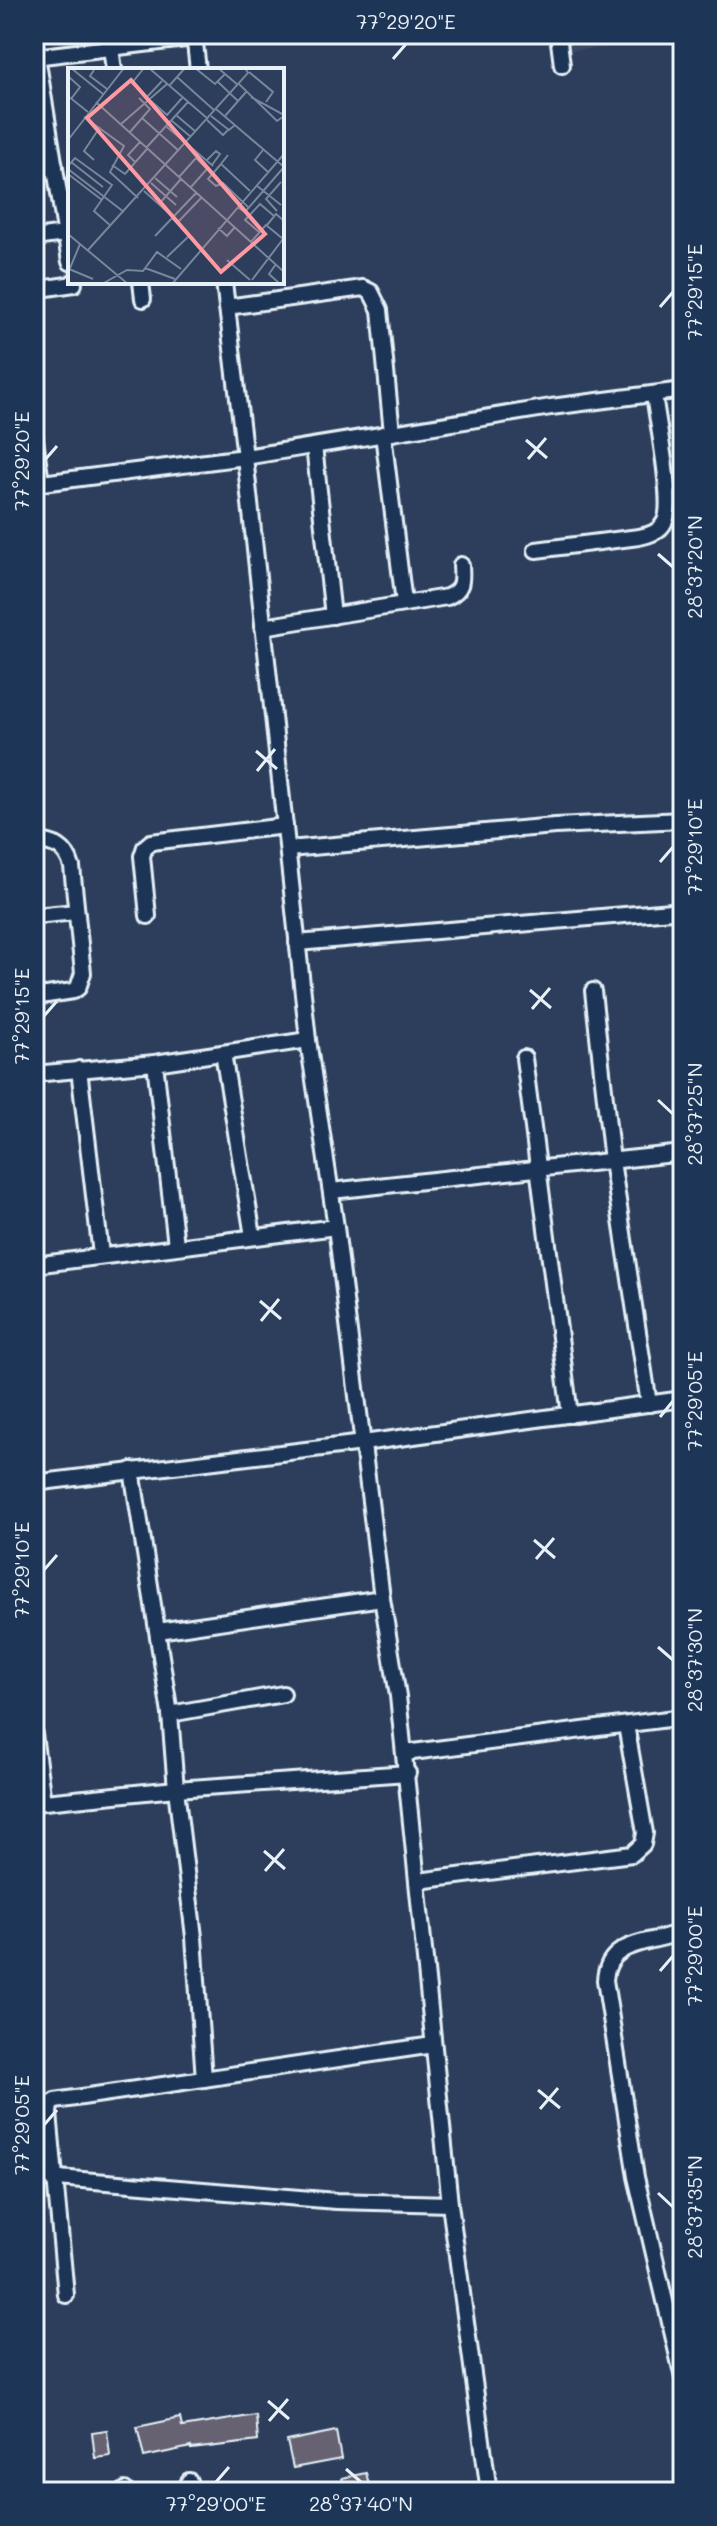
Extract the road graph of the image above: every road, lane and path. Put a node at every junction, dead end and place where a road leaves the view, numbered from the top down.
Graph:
1 (558, 34) edge
2 (194, 36) edge
3 (111, 48) junction
4 (35, 56) edge
5 (562, 65) dead end
6 (114, 68) edge
7 (198, 68) edge
8 (55, 167) junction
9 (34, 170) edge
10 (65, 234) junction
11 (34, 238) edge
12 (68, 251) edge
13 (74, 284) edge
14 (141, 284) edge
15 (224, 284) edge
16 (34, 290) edge
17 (143, 299) dead end
18 (227, 307) junction
19 (683, 390) edge
20 (654, 394) junction
21 (34, 432) edge
22 (388, 434) junction
23 (314, 446) junction
24 (245, 457) junction
25 (37, 483) edge
26 (536, 550) dead end
27 (461, 565) dead end
28 (404, 603) junction
29 (333, 616) junction
30 (263, 627) junction
31 (683, 820) edge
32 (285, 826) junction
33 (34, 840) edge
34 (288, 849) junction
35 (683, 910) edge
36 (76, 912) junction
37 (34, 916) edge
38 (148, 916) dead end
39 (297, 943) junction
40 (593, 991) dead end
41 (34, 997) edge
42 (308, 1040) junction
43 (223, 1053) junction
44 (524, 1058) dead end
45 (155, 1063) junction
46 (79, 1069) junction
47 (34, 1074) edge
48 (683, 1153) edge
49 (612, 1161) junction
50 (536, 1168) junction
51 (331, 1191) junction
52 (336, 1227) junction
53 (253, 1236) junction
54 (176, 1245) junction
55 (101, 1255) junction
56 (34, 1265) edge
57 (683, 1399) edge
58 (649, 1404) junction
59 (570, 1415) junction
60 (363, 1443) junction
61 (132, 1470) junction
62 (34, 1483) edge
63 (382, 1598) junction
64 (158, 1631) junction
65 (283, 1694) dead end
66 (170, 1714) junction
67 (683, 1717) edge
68 (626, 1725) junction
69 (34, 1734) edge
70 (405, 1753) junction
71 (408, 1773) junction
72 (176, 1789) junction
73 (39, 1803) edge
74 (418, 1881) junction
75 (683, 1931) edge
76 (433, 2045) junction
77 (204, 2079) junction
78 (34, 2176) edge
79 (54, 2178) junction
80 (450, 2204) junction
81 (66, 2295) dead end
82 (678, 2335) edge
83 (683, 2378) edge
84 (489, 2492) edge

1 - 5 street
2 - 3 street
2 - 7 street
3 - 4 street
3 - 6 street
4 - 8 street
8 - 9 street
8 - 10 street
10 - 11 street
10 - 12 street
13 - 16 street
14 - 17 street
15 - 18 street
18 - 22 street
18 - 24 street
19 - 20 street
20 - 22 street
20 - 26 street
21 - 25 street
22 - 23 street
22 - 28 street
23 - 24 street
23 - 29 street
24 - 25 street
24 - 30 street
27 - 28 street
28 - 29 street
29 - 30 street
30 - 32 street
31 - 34 street
32 - 34 street
32 - 38 street
33 - 36 street
34 - 39 street
35 - 39 street
36 - 37 street
36 - 41 street
39 - 42 street
40 - 49 street
42 - 43 street
42 - 51 street
43 - 45 street
43 - 53 street
44 - 50 street
45 - 46 street
45 - 54 street
46 - 47 street
46 - 55 street
48 - 49 street
49 - 50 street
49 - 58 street
50 - 51 street
50 - 59 street
51 - 52 street
52 - 53 street
52 - 60 street
53 - 54 street
54 - 55 street
55 - 56 street
57 - 58 street
58 - 59 street
59 - 60 street
60 - 61 street
60 - 63 street
61 - 62 street
61 - 64 street
63 - 64 street
63 - 70 street
64 - 66 street
65 - 66 street
66 - 72 street
67 - 68 street
68 - 70 street
68 - 74 street
69 - 73 street
70 - 71 street
71 - 72 street
71 - 74 street
72 - 73 street
72 - 77 street
74 - 76 street
75 - 82 street
76 - 77 street
76 - 80 street
77 - 79 street
78 - 79 street
79 - 80 street
79 - 81 street
80 - 84 street
82 - 83 street

